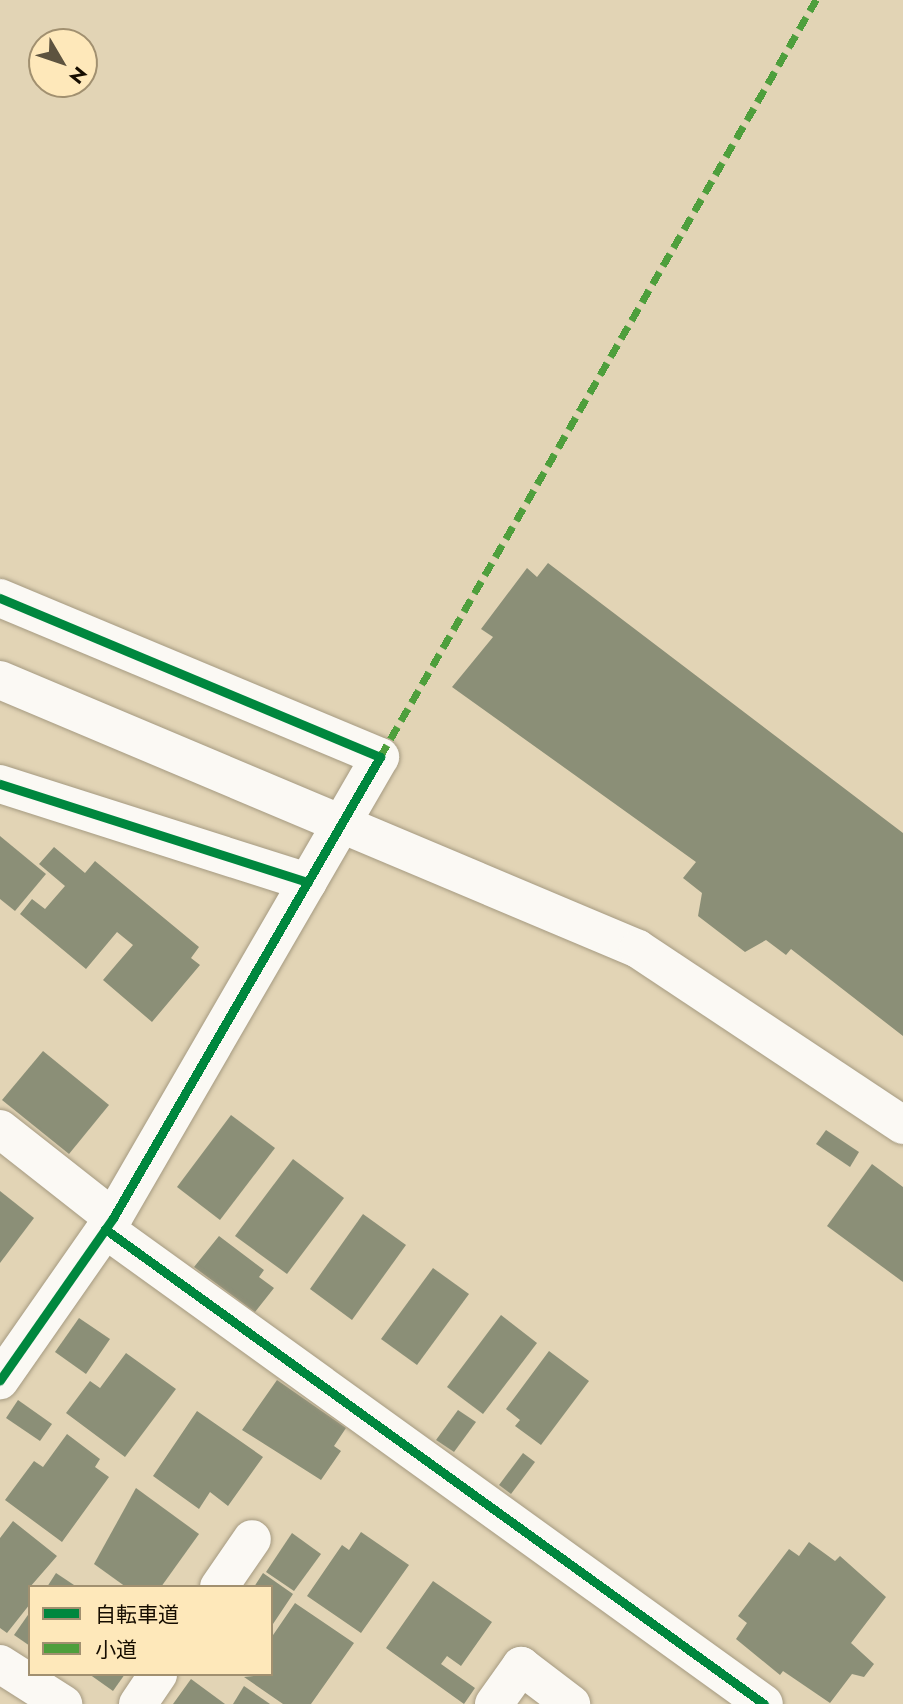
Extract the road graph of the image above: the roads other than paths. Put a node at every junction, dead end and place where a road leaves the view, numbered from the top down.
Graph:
1 (0, 598) edge
2 (0, 680) edge
3 (0, 784) edge
4 (346, 821) junction
5 (307, 882) junction
6 (903, 1125) edge
7 (0, 1129) edge
8 (109, 1223) junction
9 (0, 1380) edge
10 (252, 1539) dead end
11 (220, 1585) edge
12 (0, 1664) edge
13 (157, 1676) edge
14 (63, 1704) edge
15 (138, 1704) edge
16 (494, 1704) edge
17 (571, 1704) edge
18 (764, 1704) edge

1 - 4 street
2 - 4 street
3 - 5 street
4 - 5 street
4 - 6 street
5 - 8 street
7 - 8 street
8 - 9 street
8 - 18 street
10 - 11 street
12 - 14 street
13 - 15 street
16 - 17 street

